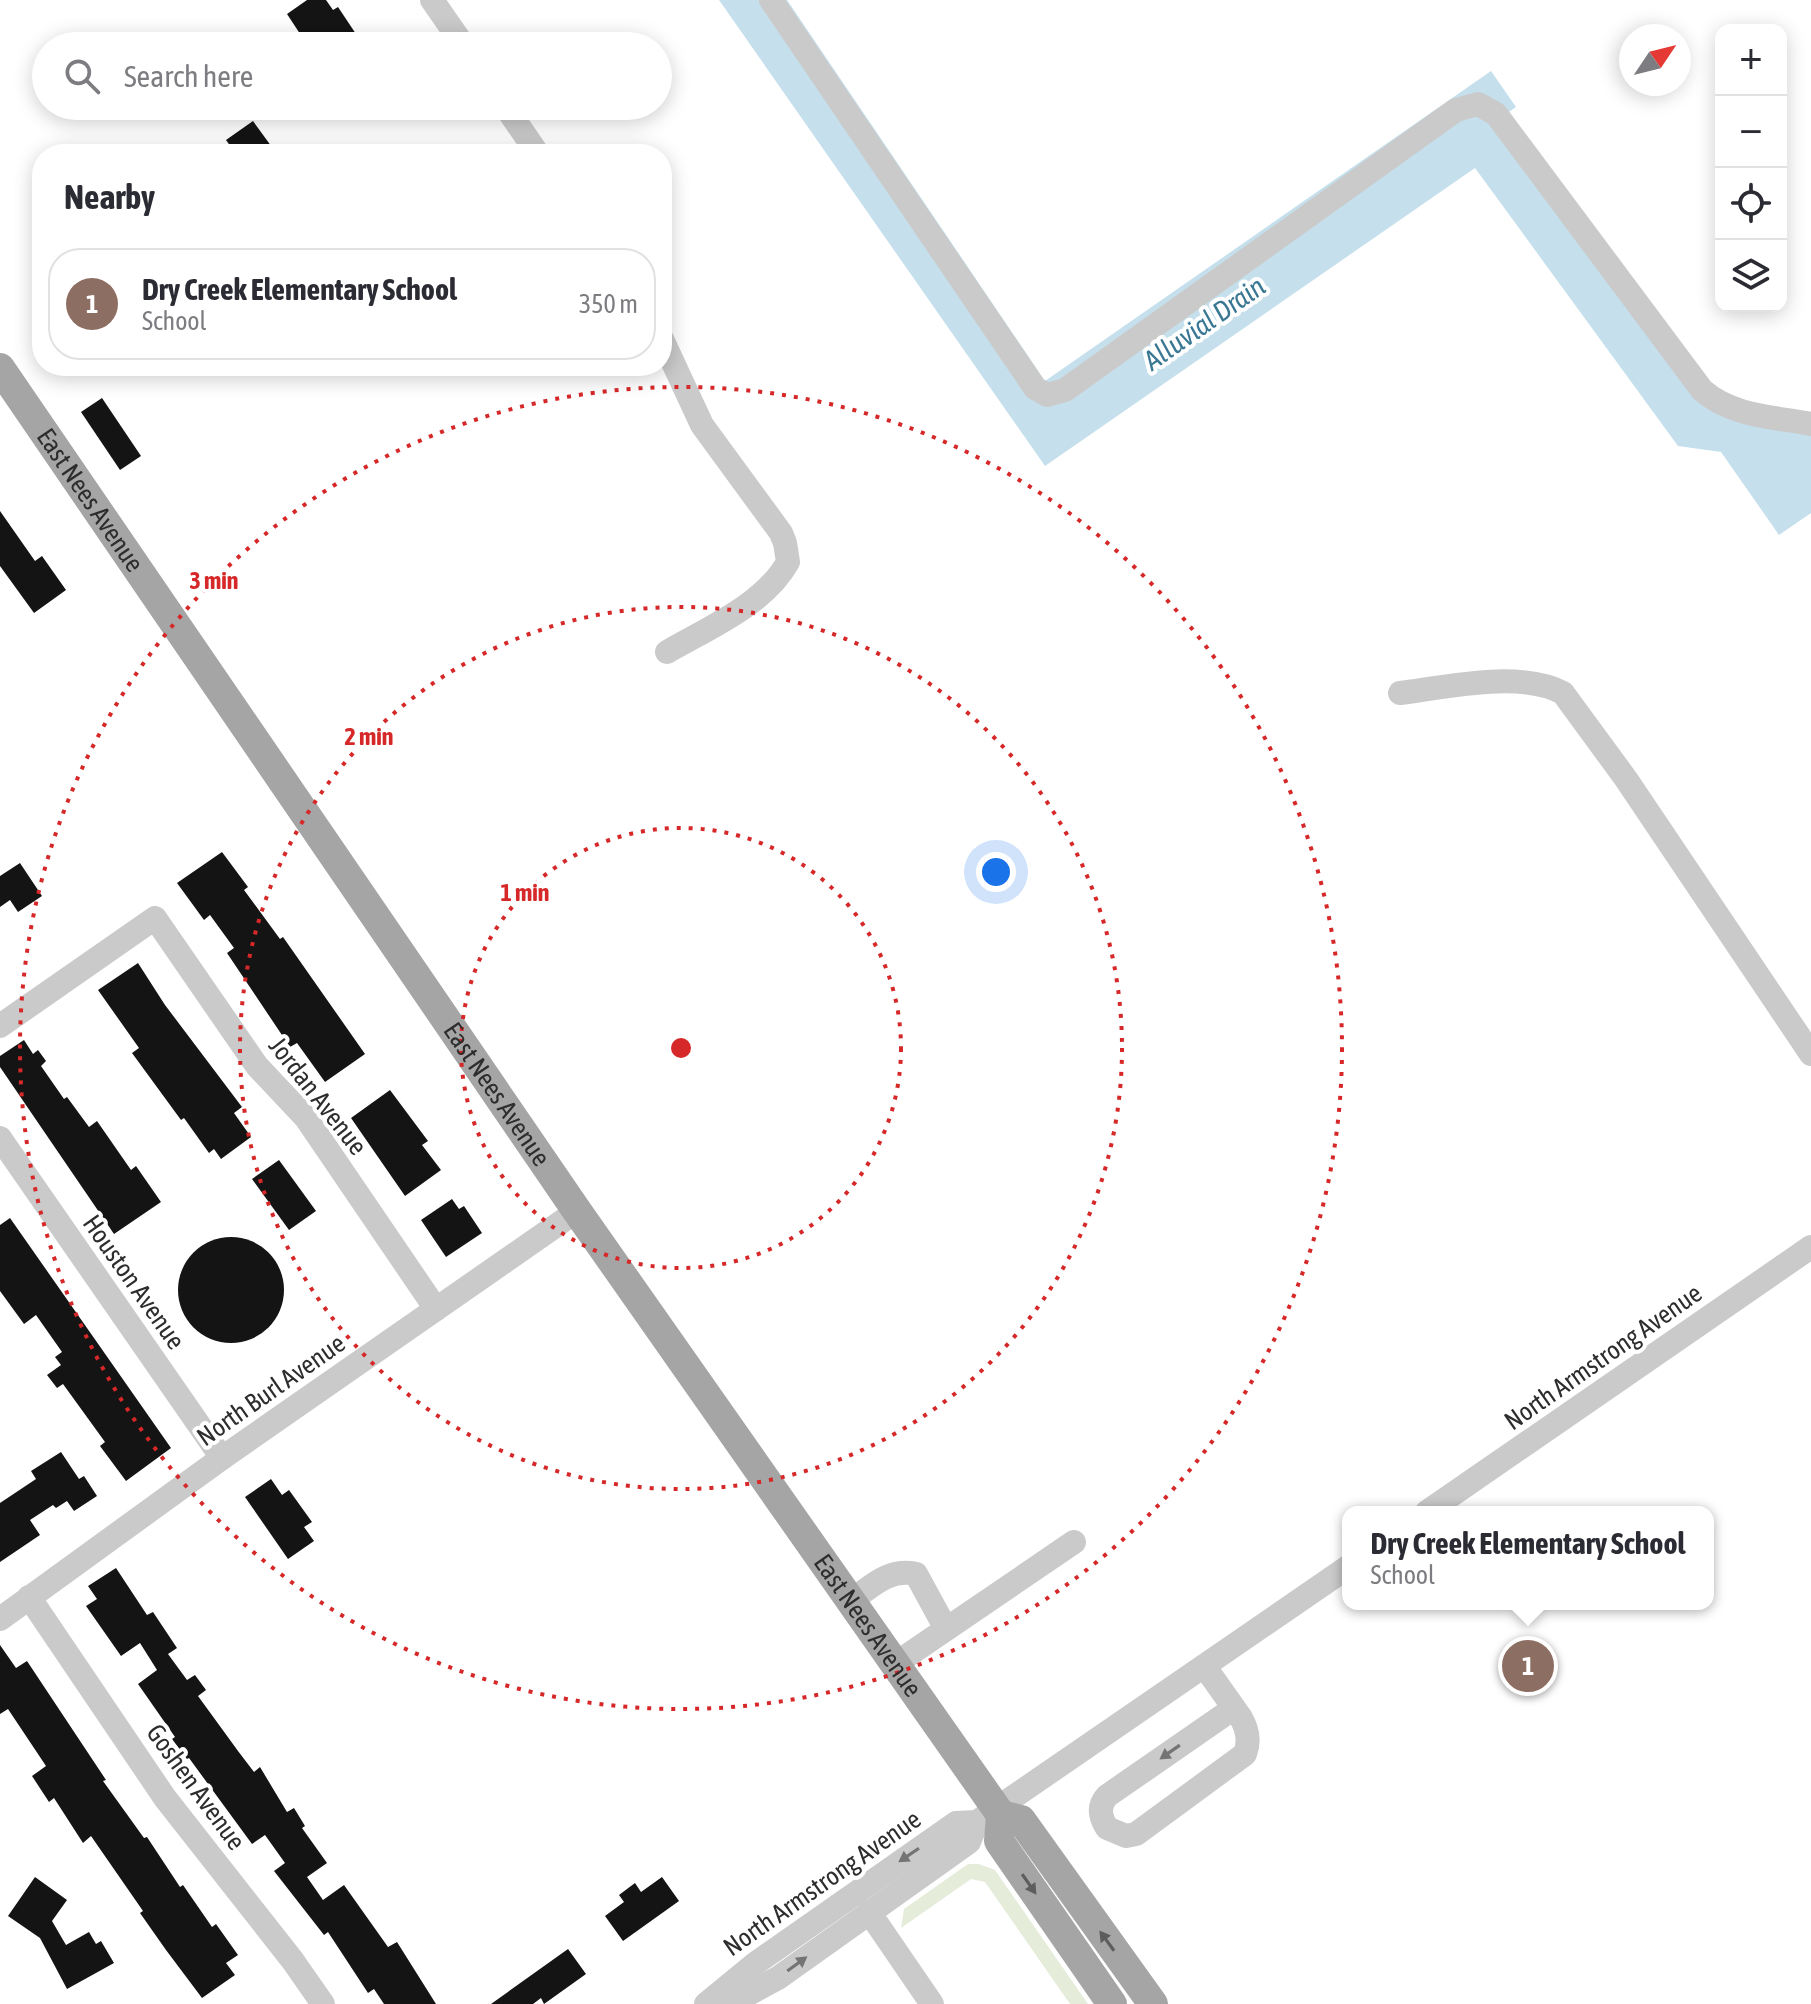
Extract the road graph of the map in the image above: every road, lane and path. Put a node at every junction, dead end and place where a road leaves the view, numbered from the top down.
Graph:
1 (432, 0) edge
2 (771, 0) edge
3 (454, 32) edge
4 (515, 120) edge
5 (531, 144) edge
6 (672, 360) edge
7 (0, 368) edge
8 (1811, 424) edge
9 (667, 652) dead end
10 (1400, 693) dead end
11 (0, 1026) edge
12 (1811, 1054) edge
13 (0, 1138) edge
14 (577, 1211) junction
15 (1811, 1247) edge
16 (436, 1309) junction
17 (222, 1458) junction
18 (1436, 1506) edge
19 (1074, 1542) dead end
20 (1342, 1571) edge
21 (29, 1597) junction
22 (852, 1600) junction
23 (0, 1619) edge
24 (946, 1629) junction
25 (895, 1664) junction
26 (1205, 1667) junction
27 (1234, 1708) junction
28 (991, 1815) junction
29 (869, 1912) junction
30 (323, 2004) edge
31 (706, 2004) edge
32 (730, 2004) edge
33 (932, 2004) edge
34 (1112, 2004) edge
35 (1153, 2004) edge

1 - 3 street
2 - 8 street
4 - 5 street
6 - 9 street
7 - 14 main road, East Nees Avenue
10 - 12 street
11 - 16 street, Jordan Avenue
13 - 17 street, Houston Avenue
14 - 16 street, North Burl Avenue
14 - 22 main road, East Nees Avenue
15 - 18 street, North Armstrong Avenue
16 - 17 street, North Burl Avenue
17 - 21 street, North Burl Avenue
19 - 24 street
20 - 26 street, North Armstrong Avenue
21 - 23 street, North Burl Avenue
21 - 30 street, Goshen Avenue
22 - 24 street
22 - 25 main road, East Nees Avenue
24 - 25 street
25 - 28 main road, East Nees Avenue
26 - 27 street
26 - 28 street, North Armstrong Avenue
27 -> 27 street
28 - 29 street, North Armstrong Avenue
28 -> 31 street, North Armstrong Avenue
28 -> 34 main road, East Nees Avenue
35 -> 28 main road, East Nees Avenue
32 -> 29 street, North Armstrong Avenue
29 - 33 street

